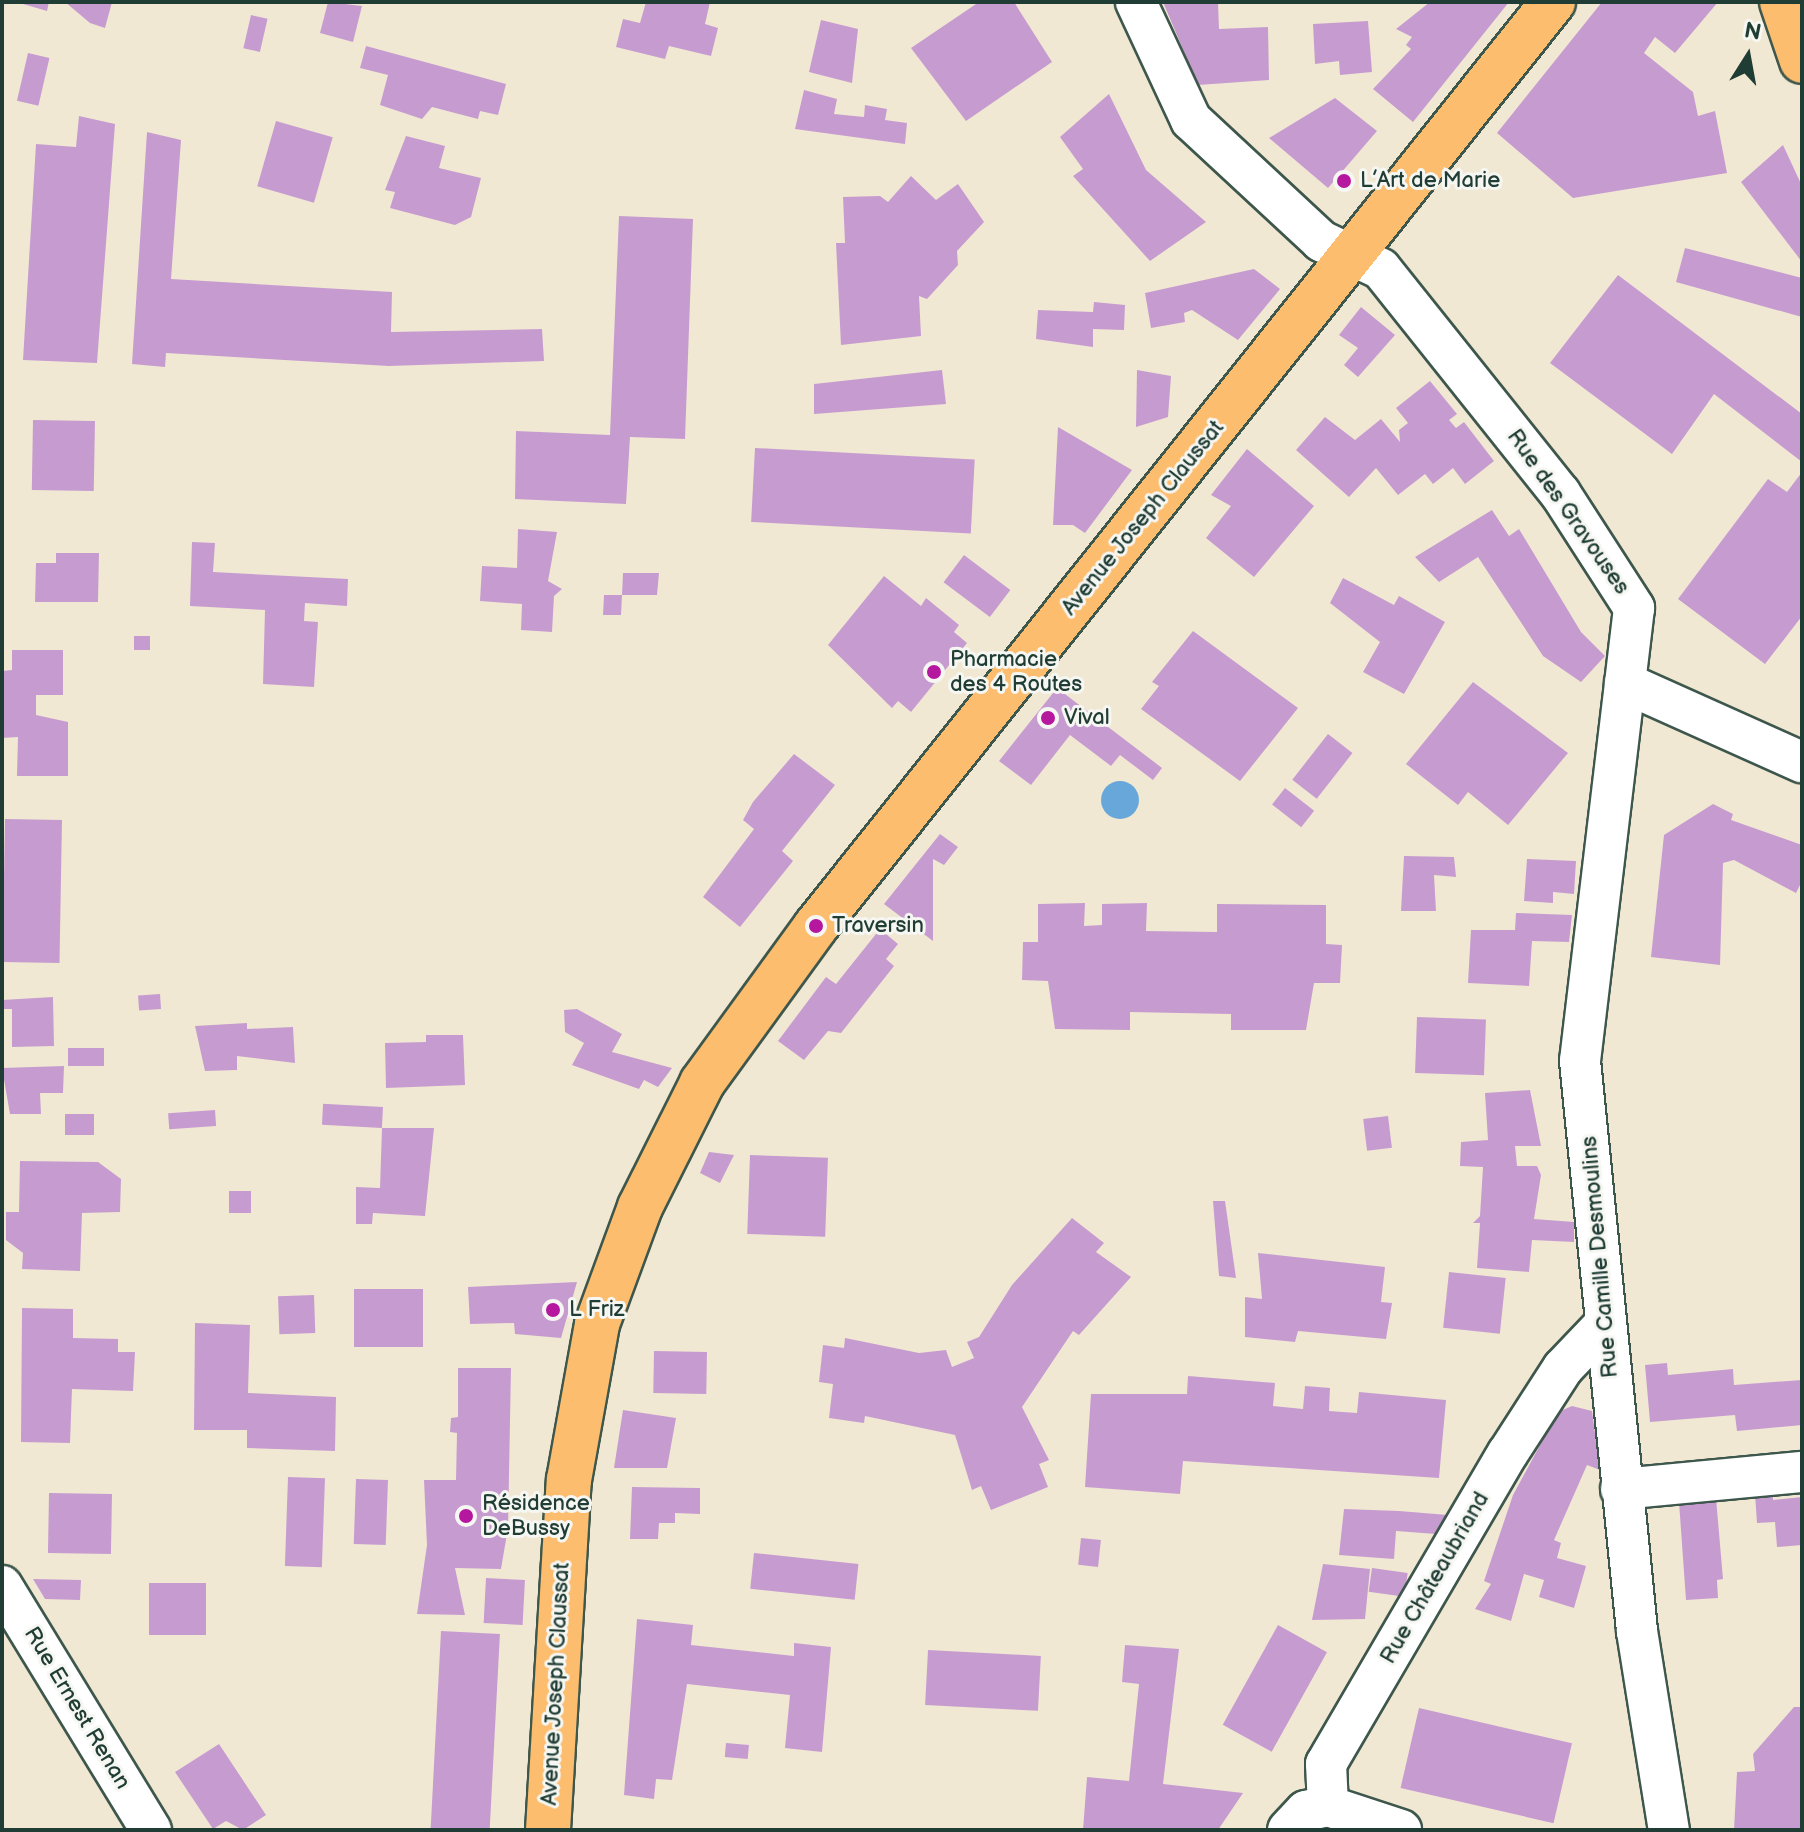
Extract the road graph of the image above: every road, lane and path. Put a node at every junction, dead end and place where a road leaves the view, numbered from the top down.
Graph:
1 (1136, 2) edge
2 (1553, 2) edge
3 (1782, 2) edge
4 (1802, 61) edge
5 (1354, 254) junction
6 (1625, 683) junction
7 (1802, 762) edge
8 (1605, 1324) junction
9 (1802, 1472) edge
10 (1621, 1489) junction
11 (2, 1586) edge
12 (1328, 1806) junction
13 (151, 1830) edge
14 (548, 1830) edge
15 (1288, 1830) edge
16 (1401, 1830) edge
17 (1669, 1830) edge

1 - 5 street, Rue des Gravouses
2 - 5 main road, Avenue Joseph Claussat
3 - 4 main road
5 - 6 street, Rue des Gravouses
5 - 14 main road, Avenue Joseph Claussat
6 - 7 street
6 - 8 street, Rue Camille Desmoulins
8 - 10 street, Rue Camille Desmoulins
8 - 12 street, Rue Châteaubriand
9 - 10 street
10 - 17 street, Rue Camille Desmoulins
11 - 13 street, Rue Ernest Renan
12 - 15 street
12 - 16 street

